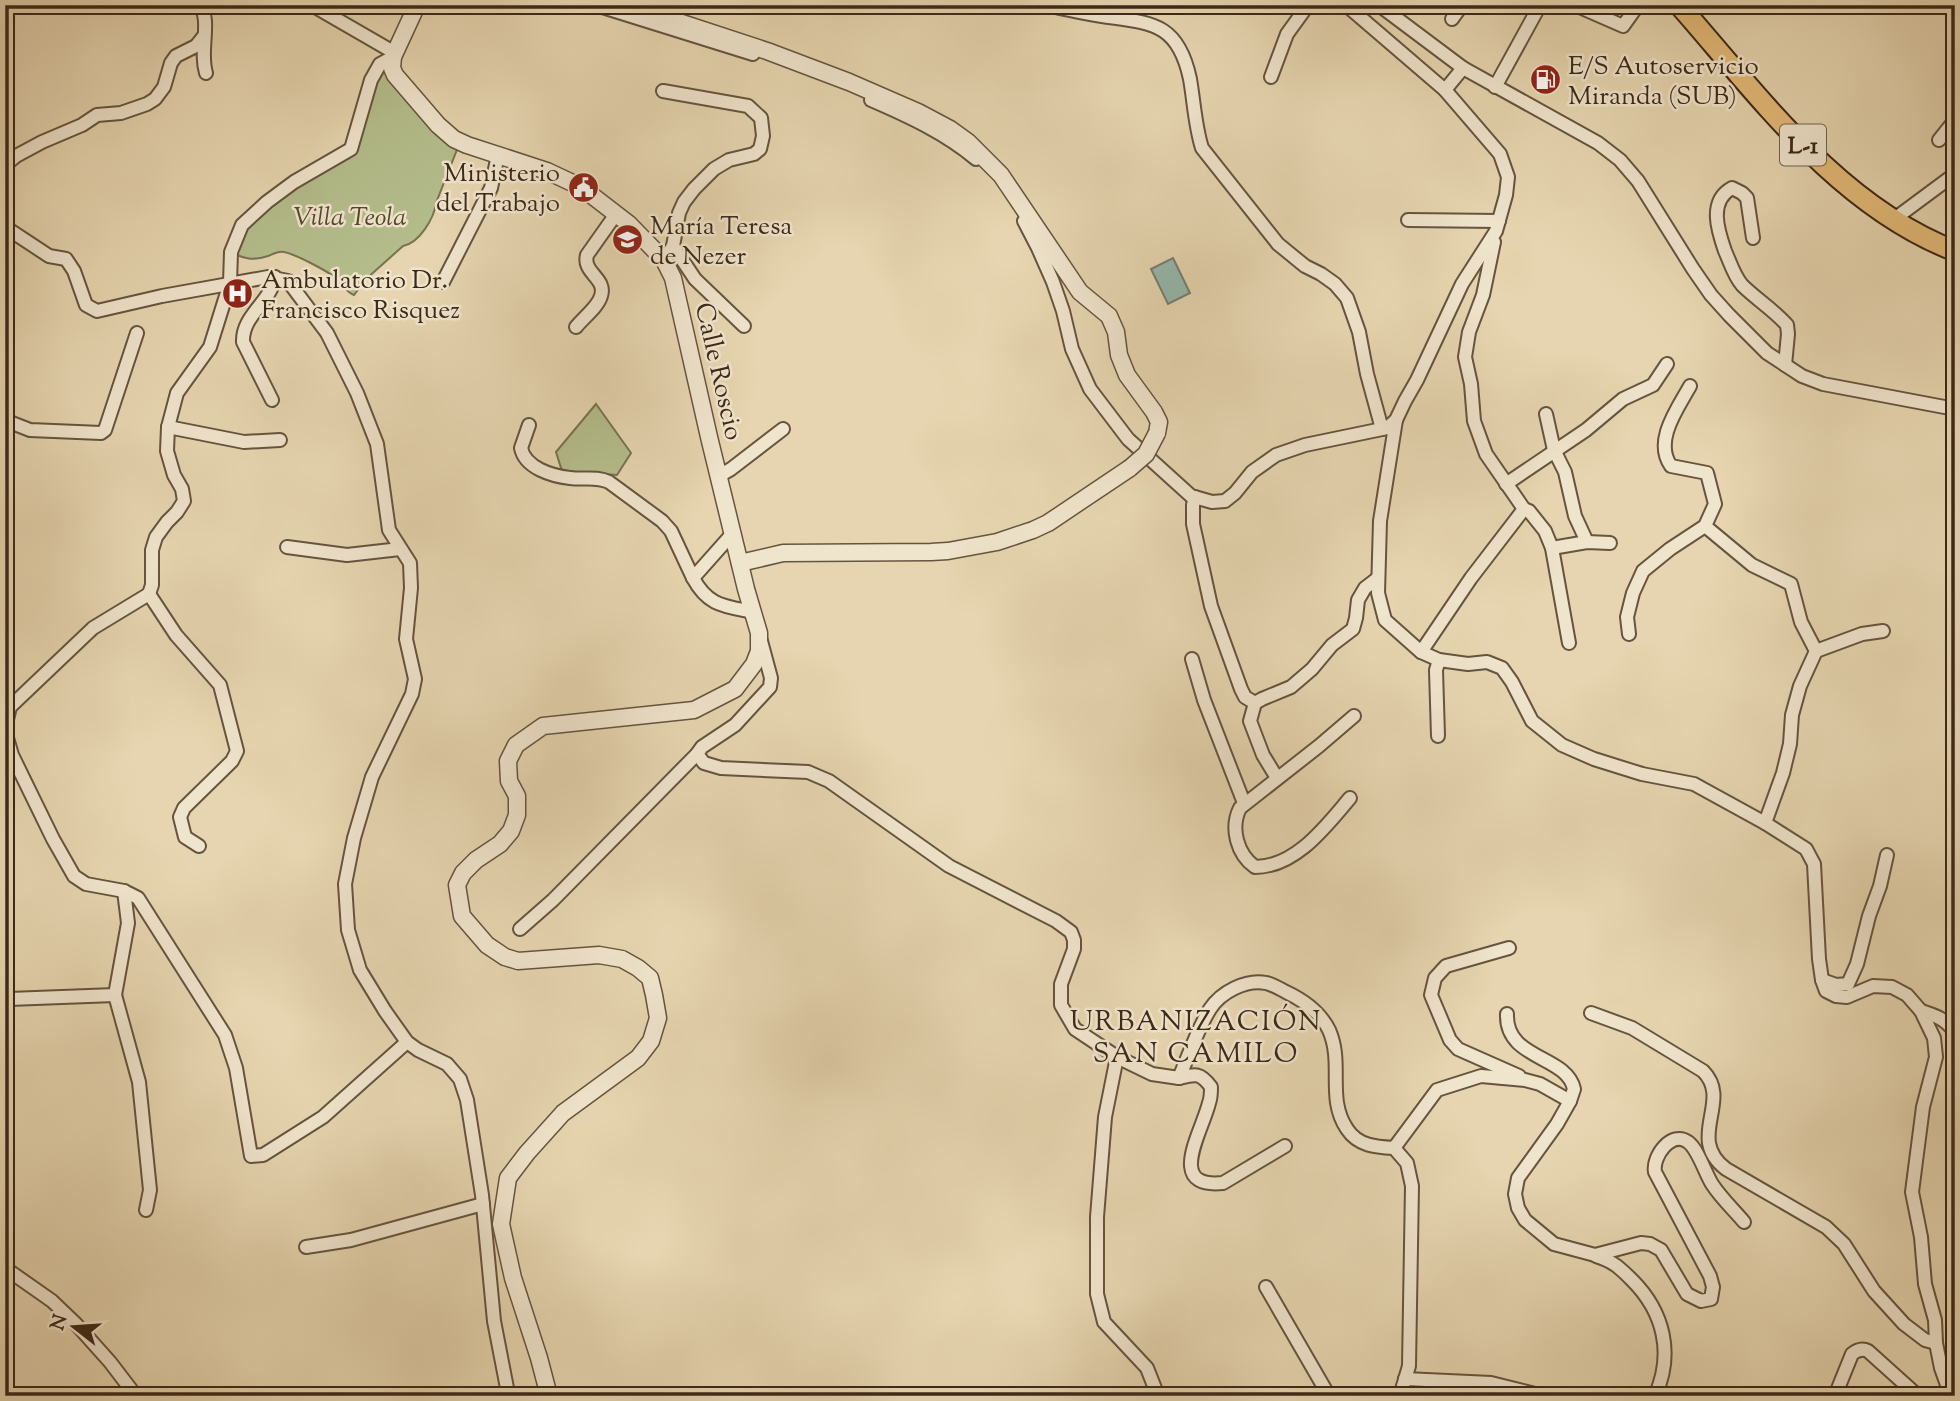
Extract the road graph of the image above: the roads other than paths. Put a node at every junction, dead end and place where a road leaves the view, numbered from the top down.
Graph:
1 (202, 5) edge
2 (312, 5) edge
3 (417, 5) edge
4 (596, 5) edge
5 (647, 5) edge
6 (1049, 5) edge
7 (1308, 5) edge
8 (1346, 5) edge
9 (1379, 5) edge
10 (1462, 5) edge
11 (1540, 5) edge
12 (1574, 5) edge
13 (1639, 5) edge
14 (1679, 5) edge
15 (1071, 8) edge
16 (1452, 19) dead end
17 (204, 36) junction
18 (394, 55) junction
19 (1463, 68) junction
20 (206, 73) dead end
21 (1271, 77) dead end
22 (1495, 87) junction
23 (1445, 90) junction
24 (663, 91) dead end
25 (1955, 120) edge
26 (1940, 140) dead end
27 (498, 155) junction
28 (5, 165) edge
29 (1955, 174) edge
30 (616, 214) junction
31 (1408, 220) dead end
32 (1893, 220) junction
33 (1498, 226) junction
34 (5, 228) edge
35 (1753, 238) dead end
36 (1955, 251) edge
37 (668, 253) junction
38 (275, 277) junction
39 (443, 282) dead end
40 (230, 283) junction
41 (1075, 284) junction
42 (1056, 295) junction
43 (744, 326) dead end
44 (576, 327) dead end
45 (137, 333) dead end
46 (1667, 364) dead end
47 (1785, 365) junction
48 (1690, 386) dead end
49 (272, 400) dead end
50 (1955, 409) edge
51 (1546, 414) dead end
52 (5, 418) edge
53 (1396, 420) junction
54 (529, 425) dead end
55 (168, 427) junction
56 (783, 429) dead end
57 (1382, 429) junction
58 (280, 440) dead end
59 (1554, 450) junction
60 (719, 477) junction
61 (1506, 484) junction
62 (1195, 497) junction
63 (1524, 509) junction
64 (1705, 526) junction
65 (733, 533) junction
66 (1587, 542) junction
67 (1610, 543) dead end
68 (287, 547) dead end
69 (1552, 548) junction
70 (401, 549) junction
71 (740, 563) junction
72 (693, 578) junction
73 (1378, 578) junction
74 (149, 594) junction
75 (753, 611) junction
76 (1883, 631) dead end
77 (759, 633) junction
78 (1629, 634) dead end
79 (1569, 643) dead end
80 (1816, 651) junction
81 (1421, 652) junction
82 (1192, 659) dead end
83 (1439, 660) junction
84 (1255, 703) junction
85 (1354, 716) dead end
86 (5, 730) edge
87 (1438, 736) dead end
88 (697, 754) junction
89 (1277, 778) junction
90 (1350, 798) dead end
91 (1244, 803) junction
92 (1765, 822) junction
93 (199, 846) dead end
94 (1886, 855) dead end
95 (124, 891) junction
96 (520, 929) dead end
97 (1509, 947) dead end
98 (1822, 980) junction
99 (115, 995) junction
100 (5, 997) edge
101 (1922, 1011) junction
102 (1591, 1013) dead end
103 (1507, 1014) dead end
104 (1955, 1032) edge
105 (407, 1042) junction
106 (1117, 1057) junction
107 (1179, 1078) junction
108 (1525, 1080) junction
109 (1570, 1101) junction
110 (1285, 1146) dead end
111 (1394, 1148) junction
112 (483, 1204) junction
113 (146, 1210) dead end
114 (1744, 1222) dead end
115 (306, 1247) dead end
116 (1595, 1255) junction
117 (5, 1268) edge
118 (1266, 1287) dead end
119 (1936, 1343) junction
120 (1405, 1379) junction
121 (136, 1396) edge
122 (507, 1396) edge
123 (549, 1396) edge
124 (1158, 1396) edge
125 (1329, 1396) edge
126 (1400, 1396) edge
127 (1543, 1396) edge
128 (1655, 1396) edge
129 (1835, 1396) edge
130 (1918, 1396) edge
131 (1951, 1396) edge

1 - 17 street
2 - 18 street
3 - 18 street
4 - 42 street
5 - 41 street
6 - 15 street
7 - 21 street
8 - 23 street
9 - 19 street
10 - 16 street
11 - 22 street
12 - 13 street
14 - 32 main road, L-1
15 - 57 street
17 - 20 street
17 - 28 street
18 - 27 street, Calle Roscio
18 - 40 street
19 - 22 street
19 - 23 street
22 - 47 street
23 - 33 street
24 - 37 street
25 - 26 street
27 - 30 street, Calle Roscio
27 - 39 street
29 - 32 street
30 - 37 street, Calle Roscio
30 - 44 street
31 - 33 street
32 - 36 main road, L-1
33 - 53 street
33 - 61 street
34 - 40 street
35 - 47 street
37 - 43 street
37 - 60 street, Calle Roscio
38 - 40 street
38 - 49 street
38 - 70 street
40 - 55 street
41 - 42 street
41 - 71 street, bridge
42 - 62 street
45 - 52 street
46 - 59 street
47 - 50 street
48 - 64 street
51 - 59 street
53 - 57 street
53 - 73 street
54 - 72 street
55 - 58 street
55 - 74 street
56 - 60 street
57 - 62 street
59 - 61 street
59 - 66 street
60 - 65 street, Calle Roscio
61 - 63 street
62 - 84 street
63 - 69 street
63 - 81 street
64 - 78 street
64 - 80 street
65 - 71 street, Calle Roscio
65 - 72 street
66 - 67 street
66 - 69 street
68 - 70 street
69 - 79 street
70 - 105 street
71 - 75 street, Calle Roscio
72 - 75 street
73 - 81 street
73 - 84 street
74 - 86 street
74 - 93 street
75 - 77 street, Calle Roscio
76 - 80 street
77 - 88 street
77 - 123 street
80 - 92 street
81 - 83 street
82 - 91 street
83 - 87 street
83 - 92 street
84 - 89 street
85 - 89 street
86 - 95 street
88 - 96 street
88 - 106 street
89 - 91 street
90 - 91 street
92 - 98 street
94 - 98 street
95 - 99 street
95 - 105 street
97 - 108 street
98 - 101 street
99 - 100 street
99 - 113 street
101 - 104 street
101 - 119 street
102 - 119 street
103 - 109 street
105 - 112 street
106 - 107 street
106 - 124 street
107 - 110 street
107 - 111 street
108 - 109 street
108 - 111 street
109 - 116 street
111 - 120 street
112 - 115 street
112 - 122 street
114 - 116 street
116 - 128 street
117 - 121 street
118 - 125 street
119 - 131 street
120 - 126 street
120 - 127 street
129 - 130 street

